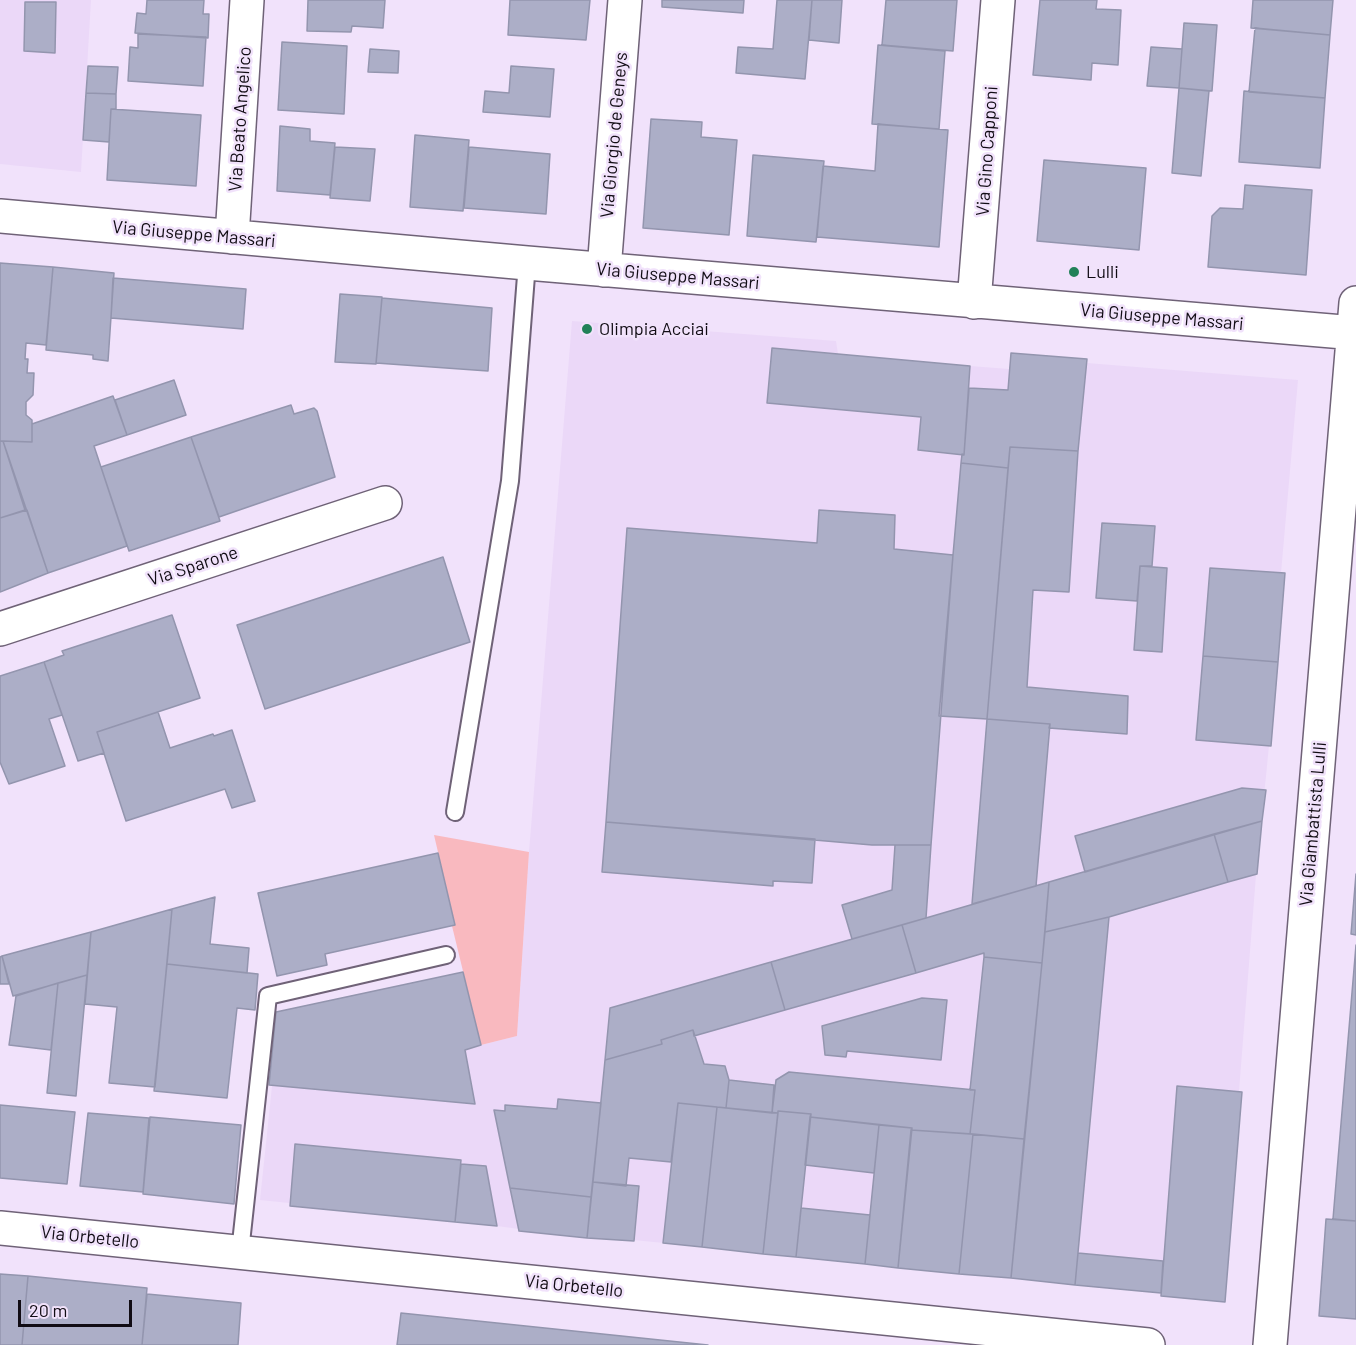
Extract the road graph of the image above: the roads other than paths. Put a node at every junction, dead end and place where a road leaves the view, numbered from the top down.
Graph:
1 (247, 0) edge
2 (625, 0) edge
3 (998, 0) edge
4 (0, 216) edge
5 (232, 237) junction
6 (527, 263) junction
7 (604, 270) junction
8 (974, 302) junction
9 (1355, 323) edge
10 (385, 503) dead end
11 (0, 629) edge
12 (455, 812) dead end
13 (446, 955) dead end
14 (0, 1227) edge
15 (240, 1252) junction
16 (1148, 1345) edge
17 (1270, 1345) edge

1 - 5 street, Via Beato Angelico
2 - 7 street, Via Giorgio de Geneys
3 - 8 street, Via Gino Capponi
4 - 5 street, Via Giuseppe Massari
5 - 6 street, Via Giuseppe Massari
6 - 7 street, Via Giuseppe Massari
6 - 12 lane
7 - 8 street, Via Giuseppe Massari
8 - 9 street, Via Giuseppe Massari
9 - 17 street, Via Giambattista Lulli
10 - 11 street, Via Sparone
13 - 15 lane
14 - 15 street, Via Orbetello
15 - 16 street, Via Orbetello

